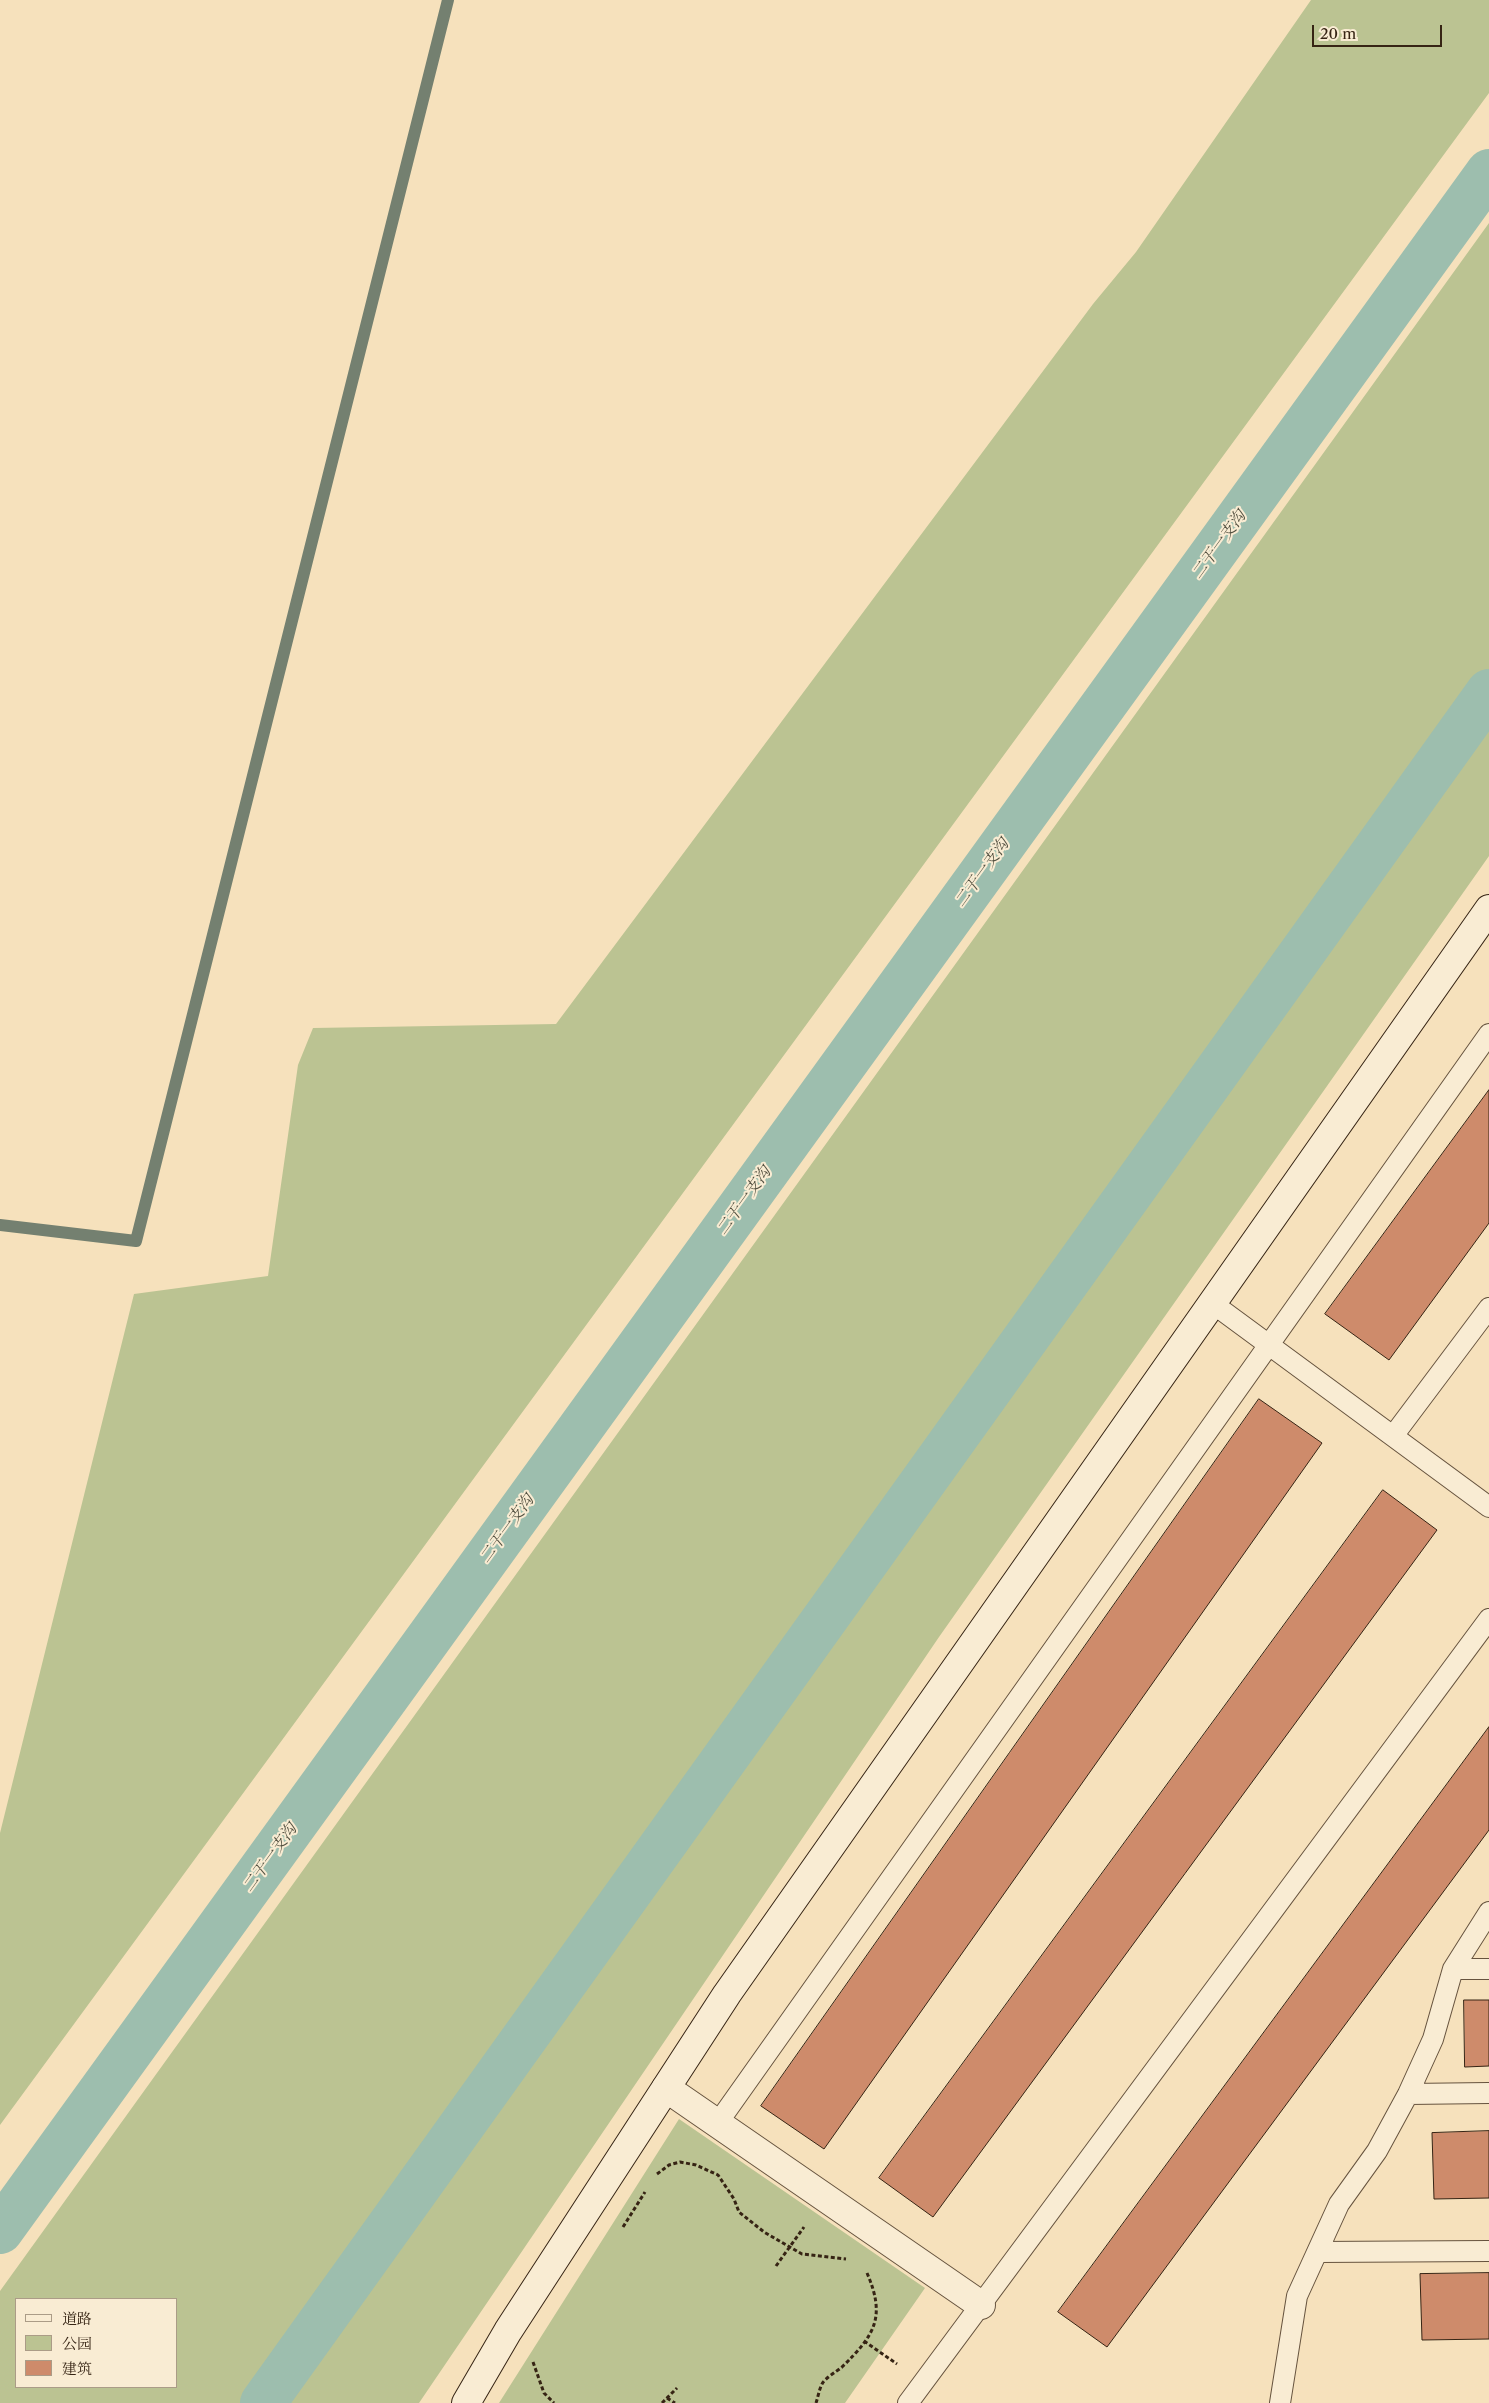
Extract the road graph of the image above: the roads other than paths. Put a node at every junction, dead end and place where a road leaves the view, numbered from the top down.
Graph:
1 (1489, 910) edge
2 (1489, 1034) edge
3 (1212, 1303) junction
4 (1489, 1308) edge
5 (1269, 1345) junction
6 (1392, 1436) junction
7 (1489, 1507) edge
8 (1489, 1619) edge
9 (1489, 1912) edge
10 (1453, 1969) junction
11 (1489, 1969) edge
12 (666, 2088) junction
13 (1489, 2093) edge
14 (1408, 2094) junction
15 (717, 2124) junction
16 (1489, 2251) edge
17 (1318, 2252) junction
18 (981, 2305) junction
19 (466, 2403) edge
20 (908, 2403) edge
21 (1280, 2403) edge

1 - 3 main road
2 - 5 lane
3 - 5 lane
3 - 12 main road
4 - 6 lane
5 - 6 lane
5 - 15 lane
6 - 7 lane
8 - 18 lane
9 - 10 lane
10 - 11 lane
10 - 14 lane
12 - 15 main road
12 - 19 main road
13 - 14 lane
14 - 17 lane
15 - 18 main road
16 - 17 lane
17 - 21 lane
18 - 20 lane

